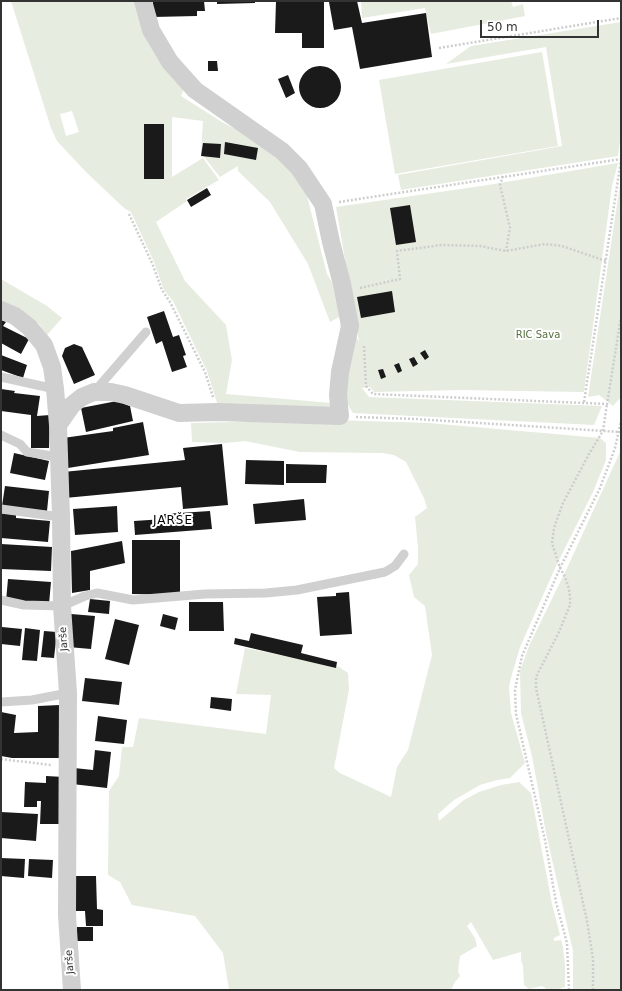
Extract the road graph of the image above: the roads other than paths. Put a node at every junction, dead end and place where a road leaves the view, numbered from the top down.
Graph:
1 (143, 1) edge
2 (1, 310) edge
3 (146, 332) dead end
4 (1, 377) edge
5 (55, 389) junction
6 (94, 392) junction
7 (58, 425) junction
8 (1, 435) edge
9 (59, 457) junction
10 (1, 509) edge
11 (61, 517) junction
12 (404, 554) dead end
13 (1, 600) edge
14 (62, 606) junction
15 (68, 693) junction
16 (1, 702) edge
17 (72, 990) edge

1 - 6 street
2 - 5 street, Jarše
3 - 6 lane
4 - 5 lane
5 - 7 street, Jarše
6 - 7 street
7 - 9 street, Jarše
8 - 9 lane
9 - 11 street, Jarše
10 - 11 lane
11 - 14 street, Jarše
12 - 14 lane
13 - 14 lane
14 - 15 street, Jarše
15 - 16 lane
15 - 17 street, Jarše

